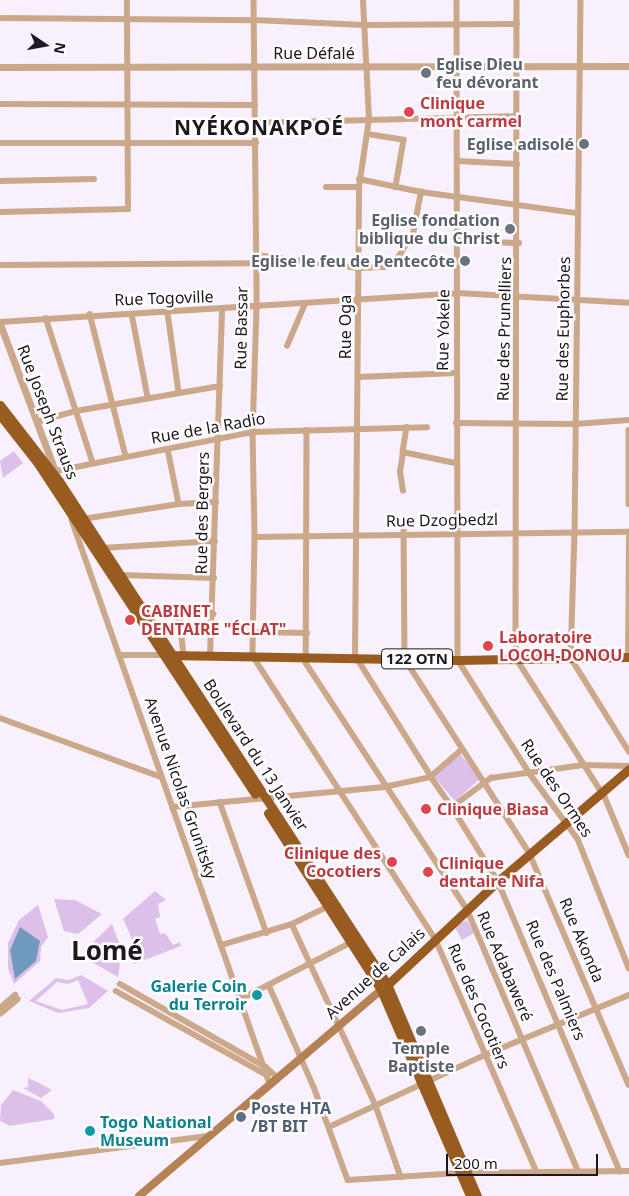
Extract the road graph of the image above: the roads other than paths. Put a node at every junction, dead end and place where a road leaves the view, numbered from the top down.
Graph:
1 (127, 0) edge
2 (254, 0) edge
3 (363, 0) edge
4 (457, 0) edge
5 (517, 0) edge
6 (581, 0) edge
7 (0, 18) edge
8 (127, 19) junction
9 (254, 20) junction
10 (458, 23) junction
11 (517, 24) junction
12 (364, 25) junction
13 (458, 66) junction
14 (518, 66) junction
15 (580, 66) junction
16 (629, 66) edge
17 (0, 67) edge
18 (126, 67) junction
19 (255, 67) junction
20 (365, 67) junction
21 (0, 104) edge
22 (127, 104) junction
23 (256, 105) junction
24 (458, 116) junction
25 (517, 116) junction
26 (369, 119) junction
27 (256, 123) junction
28 (368, 134) junction
29 (129, 142) junction
30 (0, 143) edge
31 (256, 143) junction
32 (459, 161) junction
33 (517, 164) junction
34 (359, 179) junction
35 (94, 180) dead end
36 (0, 181) edge
37 (326, 187) dead end
38 (396, 187) junction
39 (359, 188) junction
40 (421, 192) junction
41 (458, 195) junction
42 (517, 204) junction
43 (0, 212) edge
44 (577, 212) junction
45 (458, 241) junction
46 (519, 243) junction
47 (256, 255) junction
48 (256, 263) junction
49 (0, 264) edge
50 (358, 268) junction
51 (458, 294) junction
52 (517, 297) junction
53 (359, 302) junction
54 (577, 302) junction
55 (629, 303) edge
56 (305, 304) junction
57 (257, 308) junction
58 (222, 310) junction
59 (168, 313) junction
60 (90, 314) junction
61 (132, 314) junction
62 (46, 318) junction
63 (0, 323) edge
64 (287, 346) dead end
65 (456, 373) junction
66 (358, 377) junction
67 (220, 386) junction
68 (180, 392) junction
69 (148, 397) junction
70 (113, 404) junction
71 (0, 405) edge
72 (76, 411) junction
73 (0, 414) edge
74 (629, 420) edge
75 (37, 422) junction
76 (456, 423) junction
77 (517, 424) junction
78 (575, 424) junction
79 (427, 426) dead end
80 (407, 427) junction
81 (357, 428) junction
82 (307, 430) junction
83 (629, 430) edge
84 (253, 432) junction
85 (218, 440) junction
86 (168, 449) junction
87 (406, 453) junction
88 (126, 456) junction
89 (93, 463) junction
90 (456, 463) junction
91 (56, 472) junction
92 (59, 481) junction
93 (403, 491) dead end
94 (216, 502) junction
95 (179, 504) junction
96 (629, 504) edge
97 (69, 510) junction
98 (83, 519) junction
99 (404, 520) dead end
100 (575, 532) junction
101 (517, 533) junction
102 (405, 534) junction
103 (460, 534) junction
104 (629, 534) edge
105 (355, 535) junction
106 (307, 536) junction
107 (256, 537) junction
108 (215, 541) junction
109 (102, 548) junction
110 (121, 575) junction
111 (214, 578) junction
112 (139, 605) junction
113 (179, 611) junction
114 (213, 614) junction
115 (255, 632) junction
116 (307, 633) junction
117 (119, 655) junction
118 (167, 655) junction
119 (184, 656) junction
120 (210, 656) junction
121 (253, 656) junction
122 (304, 656) junction
123 (355, 656) junction
124 (516, 658) junction
125 (571, 658) junction
126 (628, 658) edge
127 (405, 659) junction
128 (458, 660) junction
129 (0, 718) edge
130 (462, 750) junction
131 (629, 751) edge
132 (583, 765) junction
133 (629, 768) edge
134 (530, 774) junction
135 (162, 777) junction
136 (431, 777) junction
137 (486, 780) junction
138 (384, 786) junction
139 (340, 791) junction
140 (602, 792) junction
141 (261, 797) junction
142 (220, 802) junction
143 (172, 807) junction
144 (452, 807) junction
145 (568, 823) junction
146 (530, 854) junction
147 (629, 855) edge
148 (498, 881) junction
149 (329, 906) junction
150 (468, 912) junction
151 (292, 924) junction
152 (267, 933) junction
153 (436, 940) junction
154 (352, 942) junction
155 (222, 945) junction
156 (312, 964) junction
157 (629, 968) edge
158 (120, 984) dead end
159 (269, 985) junction
160 (384, 987) junction
161 (116, 991) dead end
162 (629, 996) edge
163 (241, 999) junction
164 (0, 1008) edge
165 (596, 1009) junction
166 (0, 1014) edge
167 (559, 1023) junction
168 (340, 1025) junction
169 (521, 1041) junction
170 (485, 1055) junction
171 (302, 1058) junction
172 (266, 1067) junction
173 (267, 1075) junction
174 (278, 1078) junction
175 (425, 1082) junction
176 (270, 1084) junction
177 (629, 1085) edge
178 (376, 1106) junction
179 (329, 1127) junction
180 (207, 1136) junction
181 (0, 1163) edge
182 (620, 1171) junction
183 (629, 1171) edge
184 (537, 1172) junction
185 (579, 1172) junction
186 (464, 1173) junction
187 (401, 1177) junction
188 (139, 1196) edge
189 (470, 1196) edge
190 (478, 1196) edge

1 - 8 street
2 - 9 street, Rue Bassar
3 - 12 street, Rue Oga
4 - 10 street, Rue Yokele
5 - 11 street, Rue des Prunelliers
6 - 15 street, Rue des Euphorbes
7 - 8 street
8 - 9 street
8 - 18 street
9 - 12 street
9 - 19 street, Rue Bassar
10 - 11 street
10 - 12 street
10 - 13 street, Rue Yokele
11 - 14 street, Rue des Prunelliers
12 - 20 street, Rue Oga
13 - 14 street, Rue Défalé
13 - 20 street, Rue Défalé
13 - 24 street, Rue Yokele
14 - 15 street, Rue Défalé
14 - 25 street, Rue des Prunelliers
15 - 16 street, Rue Défalé
15 - 44 street, Rue des Euphorbes
17 - 18 street, Rue Défalé
18 - 19 street, Rue Défalé
18 - 22 street
19 - 20 street, Rue Défalé
19 - 23 street, Rue Bassar
20 - 26 street, Rue Oga
21 - 22 street
22 - 23 street
22 - 29 street
23 - 27 street, Rue Bassar
24 - 25 street
24 - 26 street
24 - 32 street, Rue Yokele
25 - 33 street, Rue des Prunelliers
26 - 27 street
26 - 28 street, Rue Oga
27 - 31 street, Rue Bassar
28 - 34 street, Rue Oga
28 - 38 street
29 - 30 street
29 - 31 street
29 - 43 street
31 - 47 street, Rue Bassar
32 - 33 street
32 - 41 street, Rue Yokele
33 - 42 street, Rue des Prunelliers
34 - 38 street
34 - 39 street, Rue Oga
35 - 36 street
37 - 39 street
38 - 40 street
39 - 50 street, Rue Oga
40 - 41 street
40 - 50 street
41 - 42 street
41 - 45 street, Rue Yokele
42 - 44 street
42 - 46 street, Rue des Prunelliers
44 - 54 street, Rue des Euphorbes
45 - 46 street
45 - 51 street, Rue Yokele
46 - 52 street, Rue des Prunelliers
47 - 48 street, Rue Bassar
47 - 50 street
48 - 49 street
48 - 57 street, Rue Bassar
50 - 53 street, Rue Oga
51 - 52 street, Rue Togoville
51 - 53 street, Rue Togoville
51 - 65 street, Rue Yokele
52 - 54 street, Rue Togoville
52 - 77 street, Rue des Prunelliers
53 - 56 street, Rue Togoville
53 - 66 street, Rue Oga
54 - 55 street, Rue Togoville
54 - 78 street, Rue des Euphorbes
56 - 57 street, Rue Togoville
56 - 64 street
57 - 58 street, Rue Togoville
57 - 84 street, Rue Bassar
58 - 59 street, Rue Togoville
58 - 67 street, Rue des Bergers
59 - 61 street, Rue Togoville
59 - 68 street
60 - 61 street, Rue Togoville
60 - 62 street, Rue Togoville
60 - 70 street
61 - 69 street
62 - 63 street, Rue Togoville
62 - 72 street
63 - 75 street, Rue Joseph Strauss
65 - 66 street
65 - 76 street, Rue Yokele
66 - 81 street, Rue Oga
67 - 68 street
67 - 85 street, Rue des Bergers
68 - 69 street
69 - 70 street
70 - 72 street
70 - 88 street
71 - 92 highway, Boulevard du 13 Janvier
72 - 75 street
72 - 89 street
73 - 97 highway, Boulevard du 13 Janvier
74 - 78 street
75 - 91 street, Rue Joseph Strauss
76 - 77 street
76 - 90 street, Rue Yokele
77 - 78 street
77 - 101 street, Rue des Prunelliers
78 - 100 street, Rue des Euphorbes
79 - 80 street, Rue de la Radio
80 - 81 street, Rue de la Radio
80 - 87 street
81 - 82 street, Rue de la Radio
81 - 105 street, Rue Oga
82 - 84 street, Rue de la Radio
82 - 106 street
83 - 96 street
84 - 85 street, Rue de la Radio
84 - 107 street, Rue Bassar
85 - 86 street, Rue de la Radio
85 - 94 street, Rue des Bergers
86 - 88 street, Rue de la Radio
86 - 95 street
87 - 90 street
87 - 93 street
88 - 89 street, Rue de la Radio
89 - 91 street, Rue de la Radio
90 - 103 street, Rue Yokele
91 - 92 street, Rue Joseph Strauss
92 - 97 street, Rue Joseph Strauss
92 - 98 highway, Boulevard du 13 Janvier
94 - 95 street
94 - 108 street, Rue des Bergers
95 - 98 street
97 - 117 street, Avenue Nicolas Grunitsky
97 - 118 highway, Boulevard du 13 Janvier
98 - 109 highway, Boulevard du 13 Janvier
99 - 102 street
100 - 101 street, Rue Dzogbedzl
100 - 104 street, Rue Dzogbedzl
100 - 125 street, Rue des Euphorbes
101 - 103 street, Rue Dzogbedzl
101 - 124 street, Rue des Prunelliers
102 - 103 street, Rue Dzogbedzl
102 - 105 street, Rue Dzogbedzl
102 - 127 street
103 - 128 street, Rue Yokele
104 - 126 street
105 - 106 street, Rue Dzogbedzl
105 - 123 street, Rue Oga
106 - 107 street, Rue Dzogbedzl
106 - 116 street
107 - 115 street, Rue Bassar
108 - 109 street
108 - 111 street, Rue des Bergers
109 - 110 highway, Boulevard du 13 Janvier
110 - 111 street
110 - 112 highway, Boulevard du 13 Janvier
111 - 114 street, Rue des Bergers
112 - 113 street
112 - 118 highway, Boulevard du 13 Janvier
113 - 114 street
113 - 119 street
114 - 120 street, Rue des Bergers
115 - 116 street
115 - 121 street, Rue Bassar
116 - 122 street
117 - 118 street, 122 OTN
117 - 135 street, Avenue Nicolas Grunitsky
118 - 119 highway, 122 OTN
118 - 141 highway, Boulevard du 13 Janvier
119 - 120 highway, 122 OTN
120 - 121 highway, 122 OTN
121 - 122 highway, 122 OTN
121 - 139 street, Rue des Cocotiers
122 - 123 highway, 122 OTN
122 - 138 street, Rue Adabaweré
123 - 127 highway, 122 OTN
123 - 136 street, Rue des Palmiers
124 - 125 highway, 122 OTN
124 - 128 highway, 122 OTN
124 - 132 street
125 - 126 highway, 122 OTN
125 - 131 street
127 - 128 highway, 122 OTN
127 - 130 street, Rue Akonda
128 - 134 street, Rue des Ormes
129 - 135 street
130 - 136 street
130 - 137 street, Rue Akonda
132 - 133 street
132 - 134 street
132 - 140 street
133 - 140 highway, Avenue de Calais
134 - 137 street
134 - 145 street, Rue des Ormes
135 - 143 street, Avenue Nicolas Grunitsky
136 - 138 street
136 - 144 street, Rue des Palmiers
137 - 144 street
137 - 146 street, Rue Akonda
138 - 139 street
138 - 150 street, Rue Adabaweré
139 - 141 street
139 - 153 street, Rue des Cocotiers
140 - 145 highway, Avenue de Calais
140 - 147 street
141 - 142 street
141 - 149 highway, Boulevard du 13 Janvier
141 - 160 highway, Boulevard du 13 Janvier
142 - 143 street
142 - 152 street
143 - 155 street, Avenue Nicolas Grunitsky
144 - 148 street, Rue des Palmiers
145 - 146 highway, Avenue de Calais
145 - 157 street, Rue des Ormes
146 - 148 highway, Avenue de Calais
146 - 165 street, Rue Akonda
148 - 150 highway, Avenue de Calais
148 - 167 street, Rue des Palmiers
149 - 151 street
149 - 154 highway, Boulevard du 13 Janvier
150 - 153 highway, Avenue de Calais
150 - 169 street, Rue Adabaweré
151 - 152 street
151 - 156 street
152 - 155 street
153 - 160 highway, Avenue de Calais
153 - 170 street, Rue des Cocotiers
154 - 156 street
154 - 160 highway, Boulevard du 13 Janvier
155 - 163 street, Avenue Nicolas Grunitsky
156 - 159 street
156 - 168 street
158 - 172 street
159 - 163 street
159 - 171 street
160 - 168 main road, Avenue de Calais
160 - 175 highway, Boulevard du 13 Janvier
161 - 173 street
162 - 165 street
163 - 172 street, Avenue Nicolas Grunitsky
164 - 166 street
165 - 167 street
165 - 177 street, Rue Akonda
167 - 169 street
167 - 182 street, Rue des Palmiers
168 - 171 main road, Avenue de Calais
168 - 178 street
169 - 170 street
169 - 185 street, Rue Adabaweré
170 - 175 street
170 - 184 street, Rue des Cocotiers
171 - 174 main road, Avenue de Calais
171 - 179 street
172 - 173 street, Avenue Nicolas Grunitsky
172 - 174 street
173 - 176 street, Avenue Nicolas Grunitsky
174 - 176 main road, Avenue de Calais
175 - 178 street
175 - 186 highway, Boulevard du 13 Janvier
176 - 180 main road, Avenue de Calais
178 - 179 street
178 - 187 street
179 - 187 street
180 - 181 street
180 - 188 main road, Avenue de Calais
182 - 183 street
182 - 185 street
184 - 185 street
184 - 186 street
186 - 187 street
186 - 189 highway, Boulevard du 13 Janvier
186 - 190 highway, Boulevard du 13 Janvier

